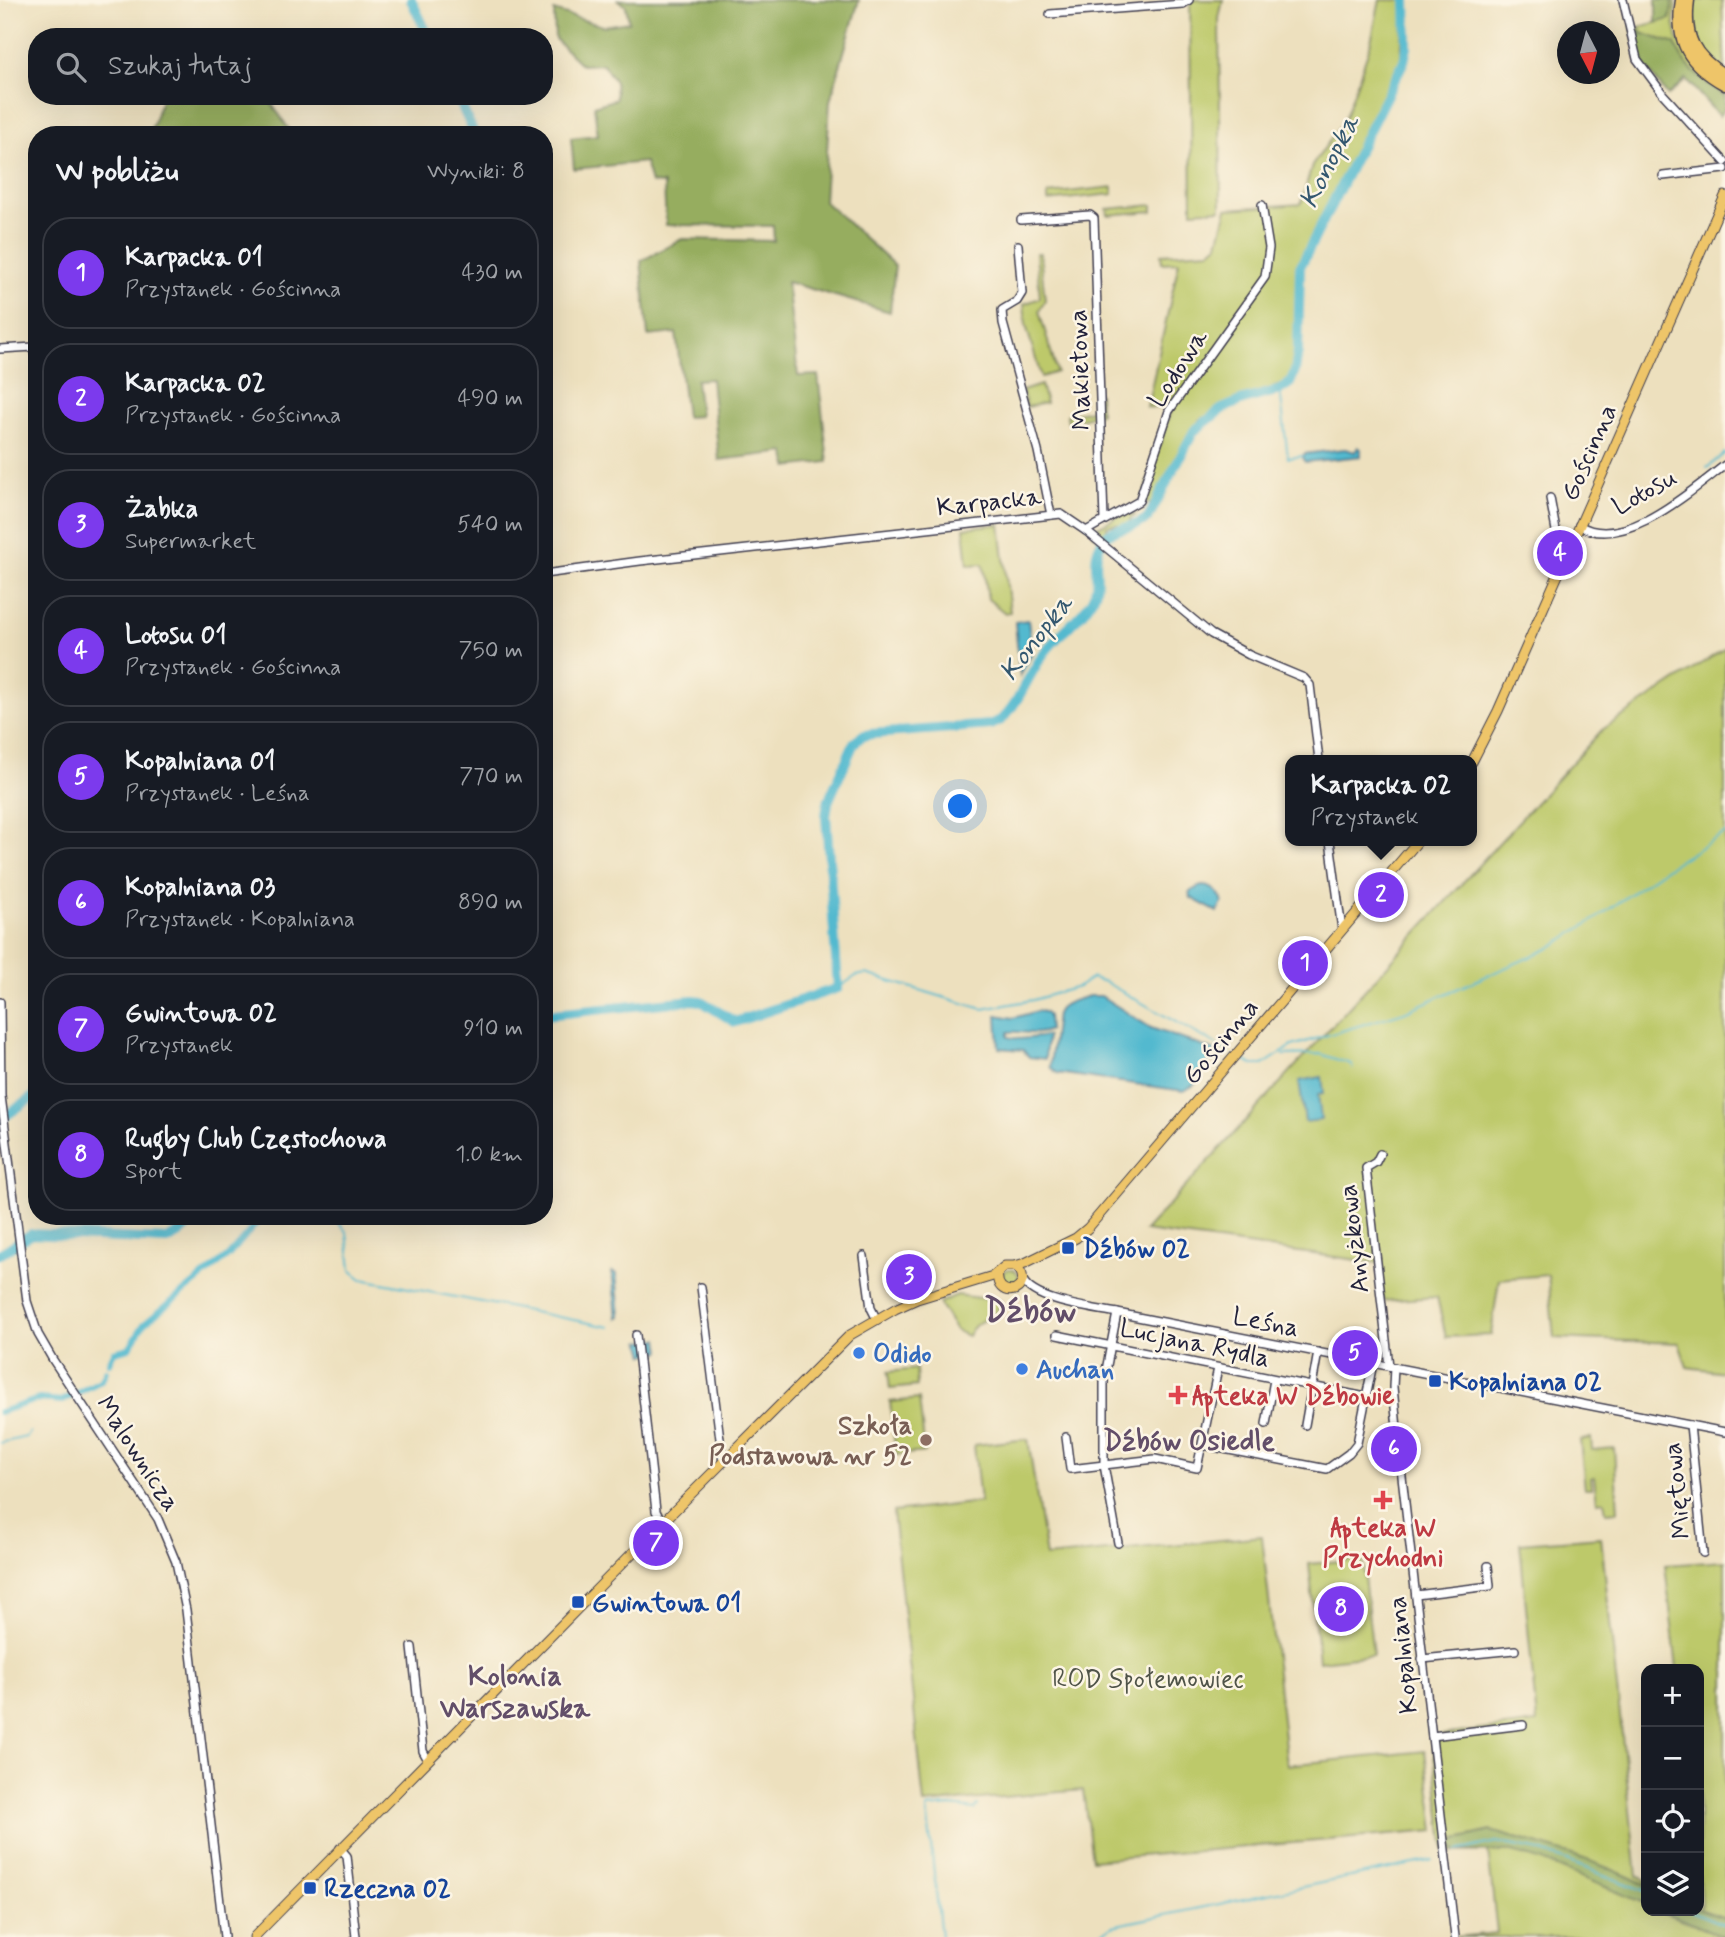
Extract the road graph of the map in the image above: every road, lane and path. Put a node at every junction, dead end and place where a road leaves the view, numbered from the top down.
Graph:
1 (1189, 0) edge
2 (1623, 0) edge
3 (1681, 0) edge
4 (1689, 0) edge
5 (1050, 14) dead end
6 (1725, 75) edge
7 (1725, 85) edge
8 (1725, 162) edge
9 (1725, 169) edge
10 (1663, 176) dead end
11 (1725, 196) edge
12 (1262, 205) dead end
13 (1021, 220) dead end
14 (1018, 245) dead end
15 (28, 347) edge
16 (0, 349) edge
17 (1725, 465) edge
18 (1550, 498) dead end
19 (1051, 515) junction
20 (1104, 520) junction
21 (1579, 524) junction
22 (1086, 531) junction
23 (1569, 548) junction
24 (553, 573) edge
25 (1318, 755) edge
26 (1476, 755) edge
27 (1330, 846) edge
28 (1414, 846) edge
29 (1342, 930) junction
30 (0, 1002) edge
31 (1, 1097) edge
32 (1380, 1154) dead end
33 (864, 1256) dead end
34 (1020, 1273) junction
35 (998, 1278) junction
36 (701, 1287) dead end
37 (1017, 1289) junction
38 (1047, 1297) junction
39 (1117, 1313) junction
40 (876, 1318) junction
41 (636, 1335) dead end
42 (1057, 1335) dead end
43 (1111, 1346) junction
44 (1318, 1352) junction
45 (1373, 1363) junction
46 (1391, 1367) junction
47 (1218, 1368) junction
48 (1274, 1380) junction
49 (1312, 1387) junction
50 (1366, 1397) junction
51 (1266, 1423) dead end
52 (1306, 1425) dead end
53 (1690, 1425) junction
54 (1725, 1432) edge
55 (1066, 1437) dead end
56 (1203, 1445) junction
57 (723, 1462) junction
58 (1104, 1465) junction
59 (662, 1523) junction
60 (1118, 1543) dead end
61 (1703, 1553) dead end
62 (1488, 1566) dead end
63 (1416, 1595) junction
64 (412, 1647) dead end
65 (1515, 1650) dead end
66 (1422, 1659) junction
67 (1523, 1725) dead end
68 (1432, 1736) junction
69 (428, 1760) junction
70 (341, 1848) junction
71 (224, 1937) edge
72 (254, 1937) edge
73 (356, 1937) edge
74 (1455, 1937) edge

1 - 5 street
2 - 8 street
3 - 7 highway
4 - 6 highway
9 - 10 street
11 - 21 main road, Gościnna
12 - 20 street, Lodowa
13 - 20 street, Makietowa
14 - 19 street
15 - 16 street
17 - 21 street, Lotosu
18 - 23 street
19 - 22 street, Karpacka
19 - 24 street, Karpacka
20 - 22 street, Lodowa
21 - 23 main road, Gościnna
22 - 25 street, Karpacka
23 - 26 main road, Gościnna
27 - 29 street
28 - 29 main road, Gościnna
29 - 34 main road, Gościnna
30 - 31 street, Malownicza
31 - 71 street, Malownicza
32 - 46 street, Anyżkowa
33 - 40 street
34 - 35 main road
34 - 37 main road
34 - 38 street, Leśna
35 - 37 main road
35 - 40 main road
36 - 57 street
37 - 38 street, Leśna
38 - 39 street, Leśna
39 - 43 street
39 - 44 street, Leśna
40 - 57 main road
41 - 59 street
42 - 43 street, Lucjana Rydla
43 - 47 street, Lucjana Rydla
43 - 58 street
44 - 45 street, Leśna
44 - 49 street
45 - 46 street, Leśna
45 - 50 street
46 - 53 street, Leśna
46 - 63 street, Kopalniana
47 - 48 street, Lucjana Rydla
47 - 56 street
48 - 49 street, Lucjana Rydla
48 - 51 street
49 - 50 street, Lucjana Rydla
49 - 52 street
50 - 56 street
53 - 54 street, Leśna
53 - 61 street, Miętowa
55 - 58 street
56 - 58 street
57 - 59 main road
58 - 60 street
59 - 69 main road
62 - 63 street
63 - 66 street, Kopalniana
64 - 69 street
65 - 66 street
66 - 68 street, Kopalniana
67 - 68 street
68 - 74 street, Kopalniana
69 - 70 main road
70 - 72 main road
70 - 73 street

